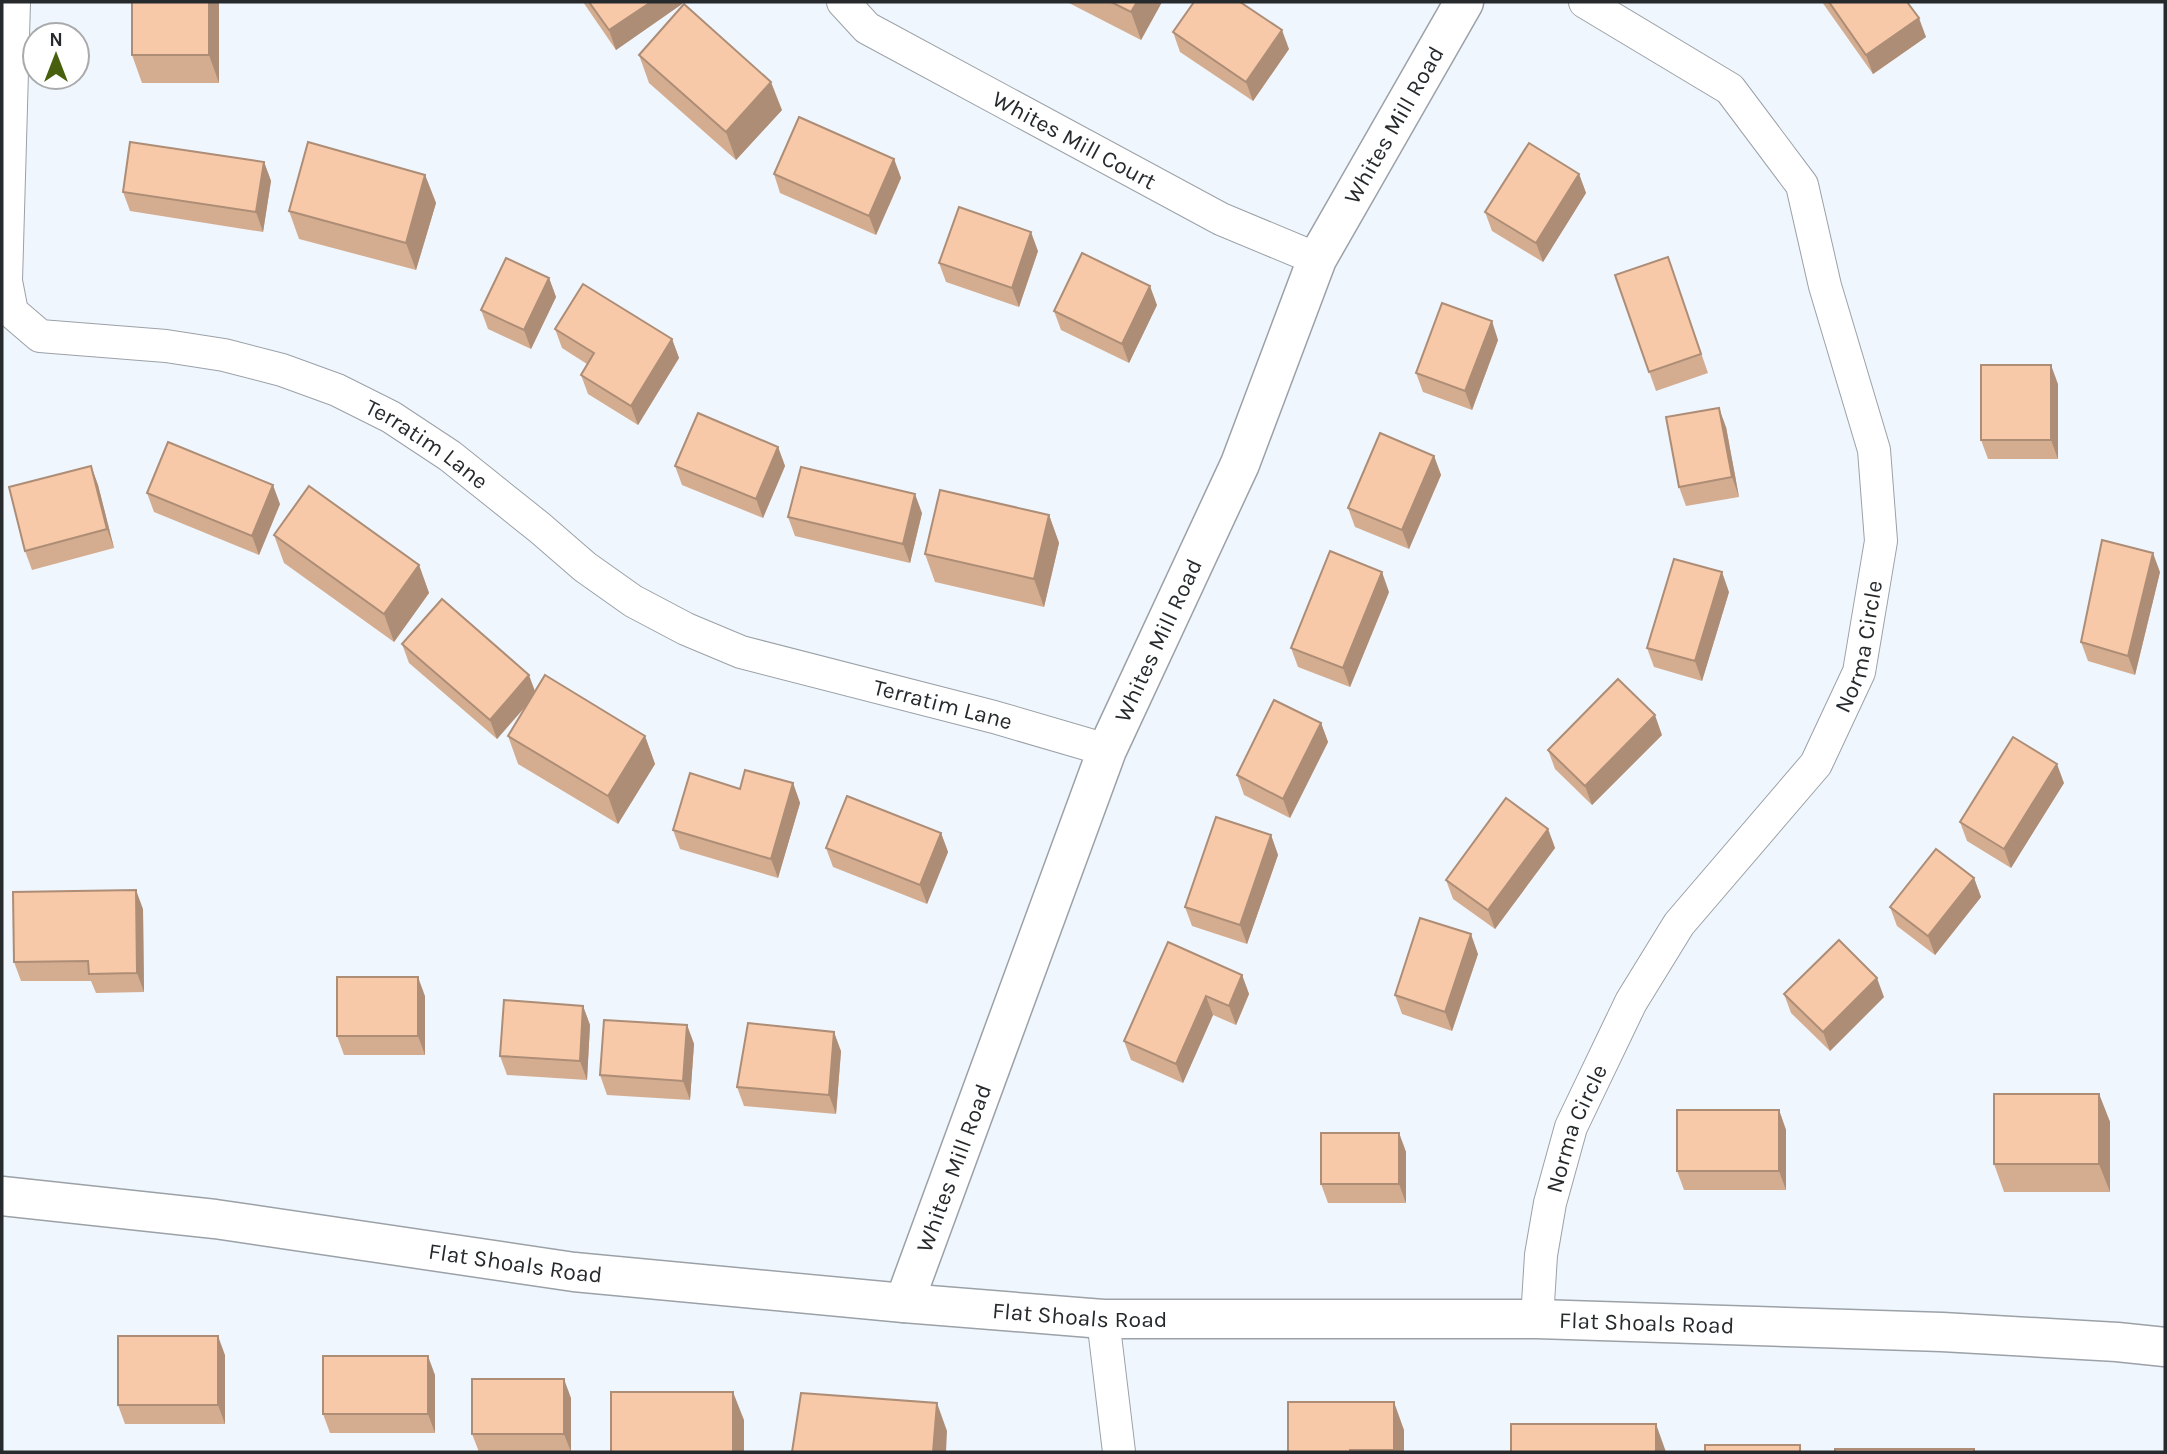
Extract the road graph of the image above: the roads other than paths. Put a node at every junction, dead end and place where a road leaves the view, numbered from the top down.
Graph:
1 (14, 2) edge
2 (844, 2) edge
3 (1464, 2) edge
4 (1584, 2) edge
5 (1317, 259) junction
6 (1107, 750) junction
7 (2, 1196) edge
8 (904, 1303) junction
9 (1103, 1319) junction
10 (1537, 1320) junction
11 (2165, 1347) edge
12 (1119, 1452) edge

1 - 6 street, Terratim Lane
2 - 5 street, Whites Mill Court
3 - 5 main road, Whites Mill Road
4 - 10 street, Norma Circle
5 - 6 main road, Whites Mill Road
6 - 8 main road, Whites Mill Road
7 - 8 main road, Flat Shoals Road
8 - 9 main road, Flat Shoals Road
9 - 10 main road, Flat Shoals Road
9 - 12 street
10 - 11 main road, Flat Shoals Road

